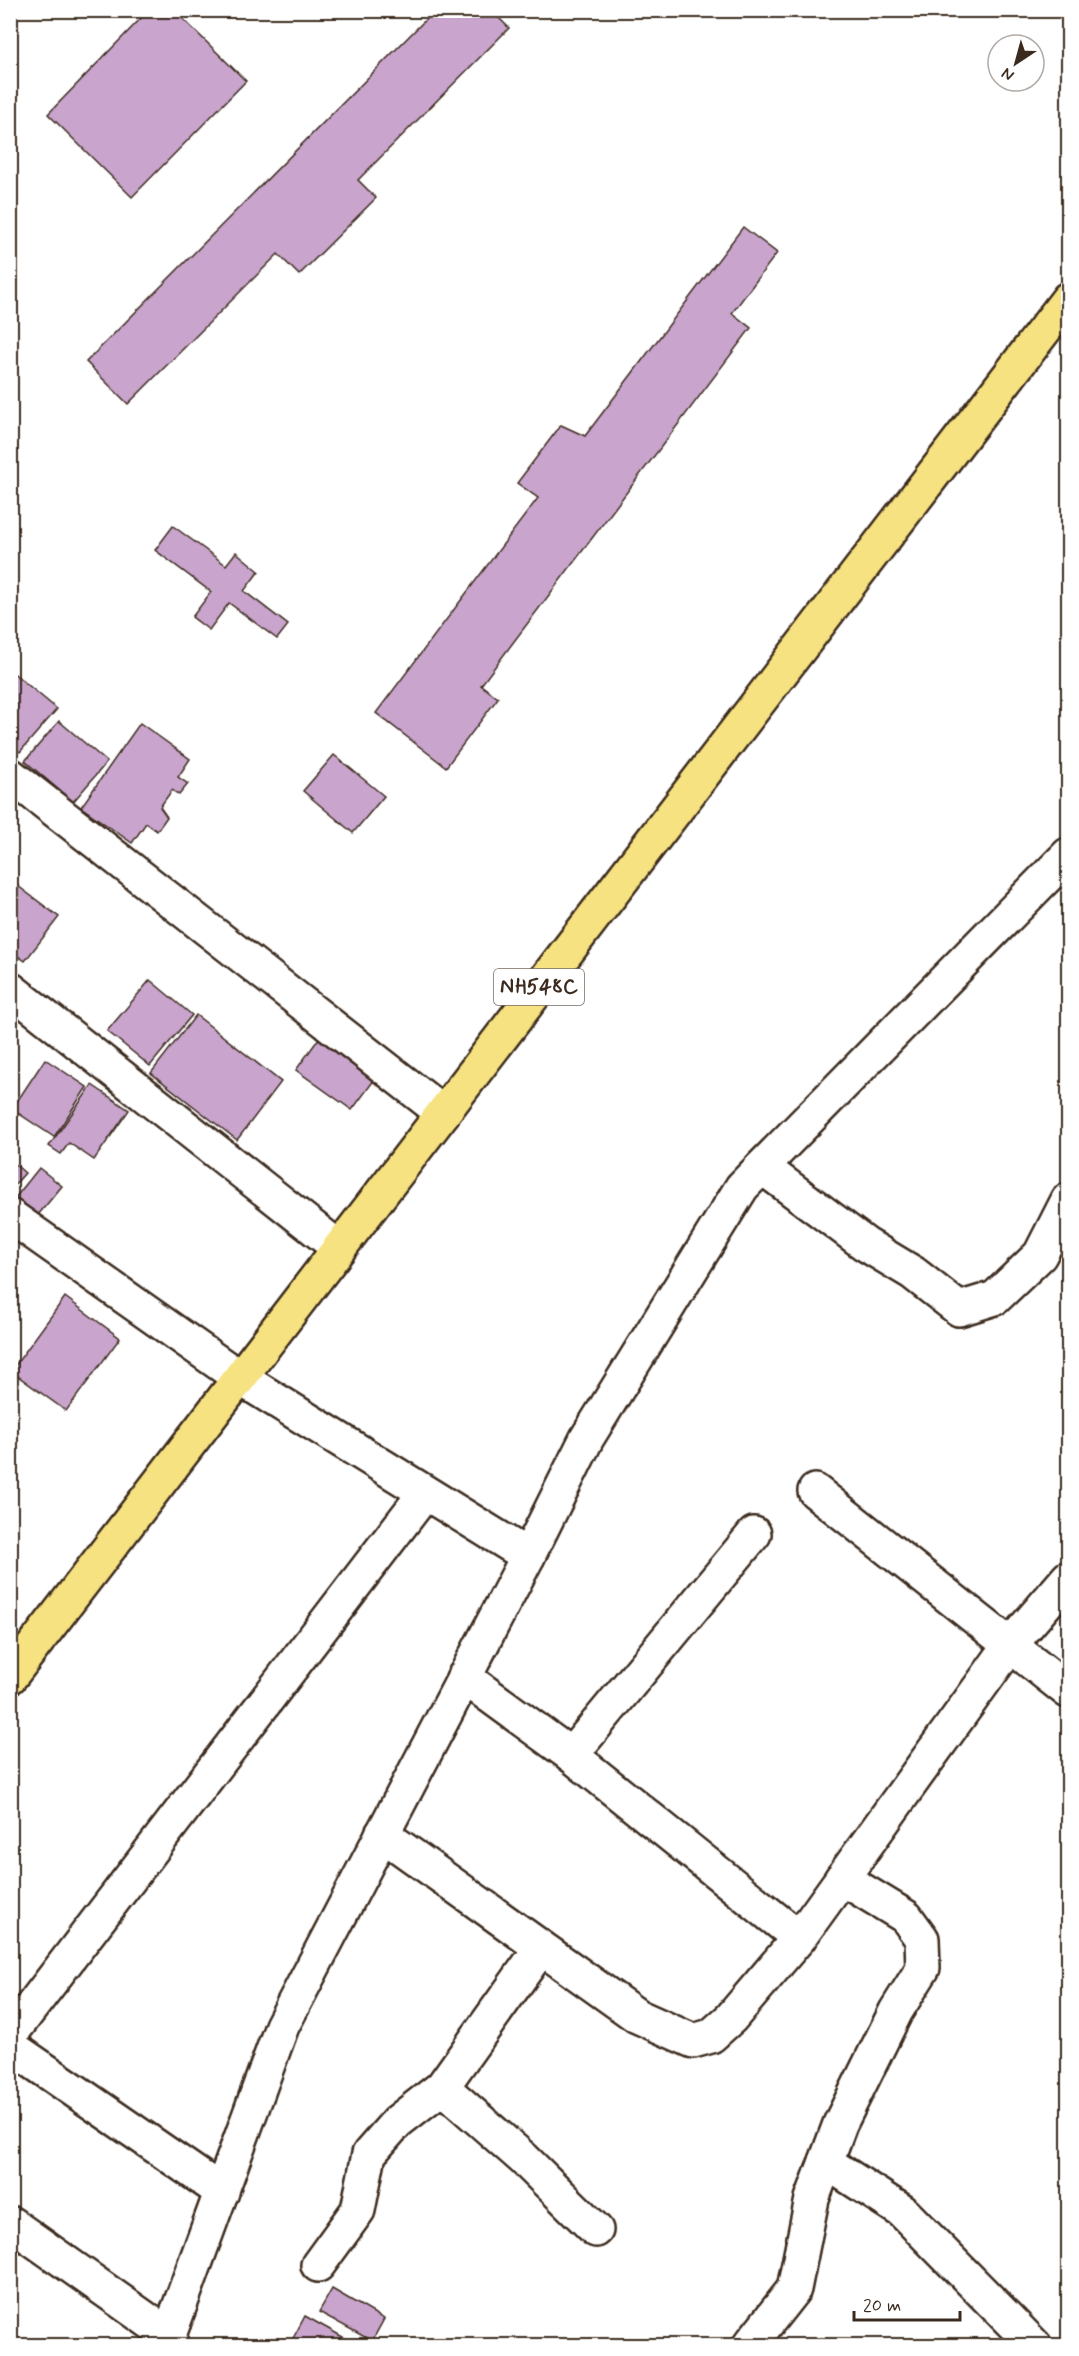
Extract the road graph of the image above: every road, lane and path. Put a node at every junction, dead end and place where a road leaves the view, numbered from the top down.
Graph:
1 (1068, 299) edge
2 (10, 775) edge
3 (1068, 855) edge
4 (10, 989) edge
5 (442, 1113) junction
6 (762, 1167) junction
7 (1068, 1200) edge
8 (10, 1216) edge
9 (339, 1248) junction
10 (240, 1378) junction
11 (815, 1491) dead end
12 (426, 1492) junction
13 (754, 1534) dead end
14 (528, 1556) junction
15 (1068, 1578) edge
16 (1011, 1644) junction
17 (10, 1677) edge
18 (464, 1677) junction
19 (1068, 1691) edge
20 (571, 1755) junction
21 (382, 1834) junction
22 (842, 1878) junction
23 (798, 1938) junction
24 (541, 1948) junction
25 (10, 2035) edge
26 (10, 2046) edge
27 (442, 2087) junction
28 (826, 2162) junction
29 (222, 2192) junction
30 (10, 2223) edge
31 (596, 2230) dead end
32 (318, 2265) dead end
33 (168, 2341) edge
34 (749, 2346) edge
35 (1035, 2346) edge

1 - 5 highway, NH548C
2 - 5 street
3 - 6 street
4 - 9 street
5 - 9 highway, NH548C
6 - 7 street
6 - 14 street
8 - 10 street
9 - 10 highway, NH548C
10 - 12 street
10 - 17 highway, NH548C
11 - 16 street
12 - 14 street
12 - 25 street
13 - 20 street
14 - 18 street
15 - 16 street
16 - 19 street
16 - 22 street
18 - 20 street
18 - 21 street
20 - 23 street
21 - 24 street
21 - 29 street
22 - 23 street
22 - 28 street
23 - 24 street
24 - 27 street
26 - 29 street
27 - 31 street
27 - 32 street
28 - 34 street
28 - 35 street
29 - 33 street
30 - 33 street

